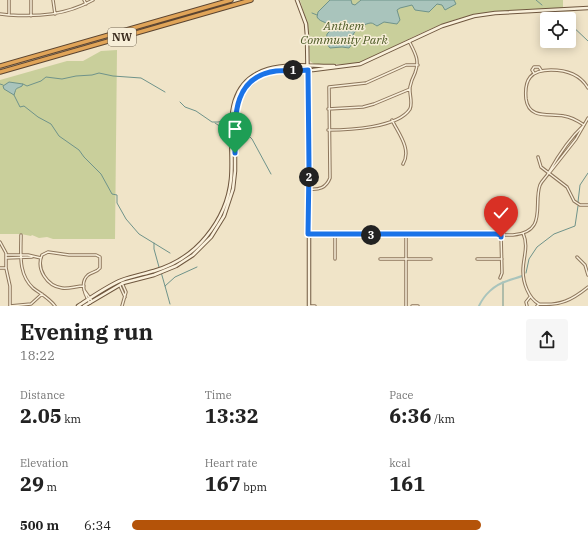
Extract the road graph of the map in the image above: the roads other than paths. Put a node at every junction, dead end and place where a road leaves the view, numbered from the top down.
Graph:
1 (10, 0) edge
2 (31, 0) edge
3 (53, 0) edge
4 (84, 0) edge
5 (92, 0) edge
6 (231, 0) edge
7 (251, 0) edge
8 (297, 0) edge
9 (86, 4) junction
10 (588, 8) edge
11 (0, 14) edge
12 (55, 14) junction
13 (9, 15) junction
14 (31, 16) junction
15 (410, 41) junction
16 (418, 65) junction
17 (0, 66) edge
18 (307, 66) junction
19 (347, 66) junction
20 (308, 70) junction
21 (541, 70) junction
22 (0, 72) edge
23 (534, 73) junction
24 (588, 88) edge
25 (410, 89) junction
26 (328, 109) junction
27 (588, 118) edge
28 (392, 120) junction
29 (584, 125) junction
30 (328, 130) junction
31 (571, 140) junction
32 (573, 142) junction
33 (562, 153) junction
34 (564, 155) junction
35 (538, 158) dead end
36 (403, 164) dead end
37 (549, 173) junction
38 (309, 190) junction
39 (588, 205) edge
40 (523, 233) junction
41 (308, 234) junction
42 (335, 234) junction
43 (21, 235) dead end
44 (406, 235) junction
45 (501, 235) junction
46 (0, 242) edge
47 (6, 255) junction
48 (21, 257) junction
49 (577, 257) dead end
50 (6, 258) junction
51 (41, 258) junction
52 (335, 259) dead end
53 (380, 259) dead end
54 (406, 259) junction
55 (431, 259) dead end
56 (478, 259) dead end
57 (502, 260) junction
58 (0, 268) edge
59 (6, 268) junction
60 (588, 276) edge
61 (500, 278) dead end
62 (120, 282) junction
63 (84, 286) junction
64 (588, 288) edge
65 (42, 294) junction
66 (530, 297) junction
67 (90, 300) junction
68 (538, 305) edge
69 (10, 306) edge
70 (55, 306) edge
71 (78, 306) edge
72 (84, 306) edge
73 (122, 306) edge
74 (309, 306) edge
75 (315, 306) edge
76 (406, 306) edge
77 (412, 306) edge
78 (418, 306) edge
79 (527, 306) edge

1 - 13 street
2 - 14 street
3 - 12 street
4 - 9 street
5 - 9 street
6 - 17 highway, NW
7 - 22 highway, NW
8 - 18 main road
9 - 12 street
10 - 15 main road
11 - 13 street
12 - 14 street
13 - 14 street
15 - 16 street
15 - 19 main road
16 - 25 street
16 - 26 street
18 - 19 main road
18 - 20 main road
18 - 62 main road
19 - 20 main road
20 - 38 main road
20 - 62 main road
21 - 23 street
21 - 23 street
21 - 24 street
23 - 29 street
25 - 26 street
25 - 28 street
26 - 30 street
27 - 29 street
28 - 30 street
28 - 36 street
29 - 31 street
29 - 32 street
30 - 38 street
31 - 32 street
31 - 33 street
32 - 34 street
33 - 34 street
33 - 37 street
34 - 37 street
35 - 37 street
37 - 39 street
37 - 40 street
38 - 41 main road
40 - 45 street
40 - 66 street
41 - 42 street
41 - 74 main road
42 - 44 street
42 - 52 street
43 - 48 street
44 - 45 street
44 - 54 street
45 - 57 street
46 - 47 street
47 - 48 street
47 - 50 street
48 - 50 street
48 - 51 street
48 - 65 street
49 - 60 street
50 - 59 street
51 - 63 street
51 - 63 street
53 - 54 street
54 - 55 street
54 - 76 street
56 - 57 street
57 - 61 street
58 - 59 street
59 - 69 street
62 - 67 main road
62 - 73 street
63 - 67 street
64 - 68 street
65 - 69 street
65 - 70 street
66 - 68 street
66 - 79 street
67 - 71 main road
67 - 72 main road
74 - 75 street
77 - 78 street

